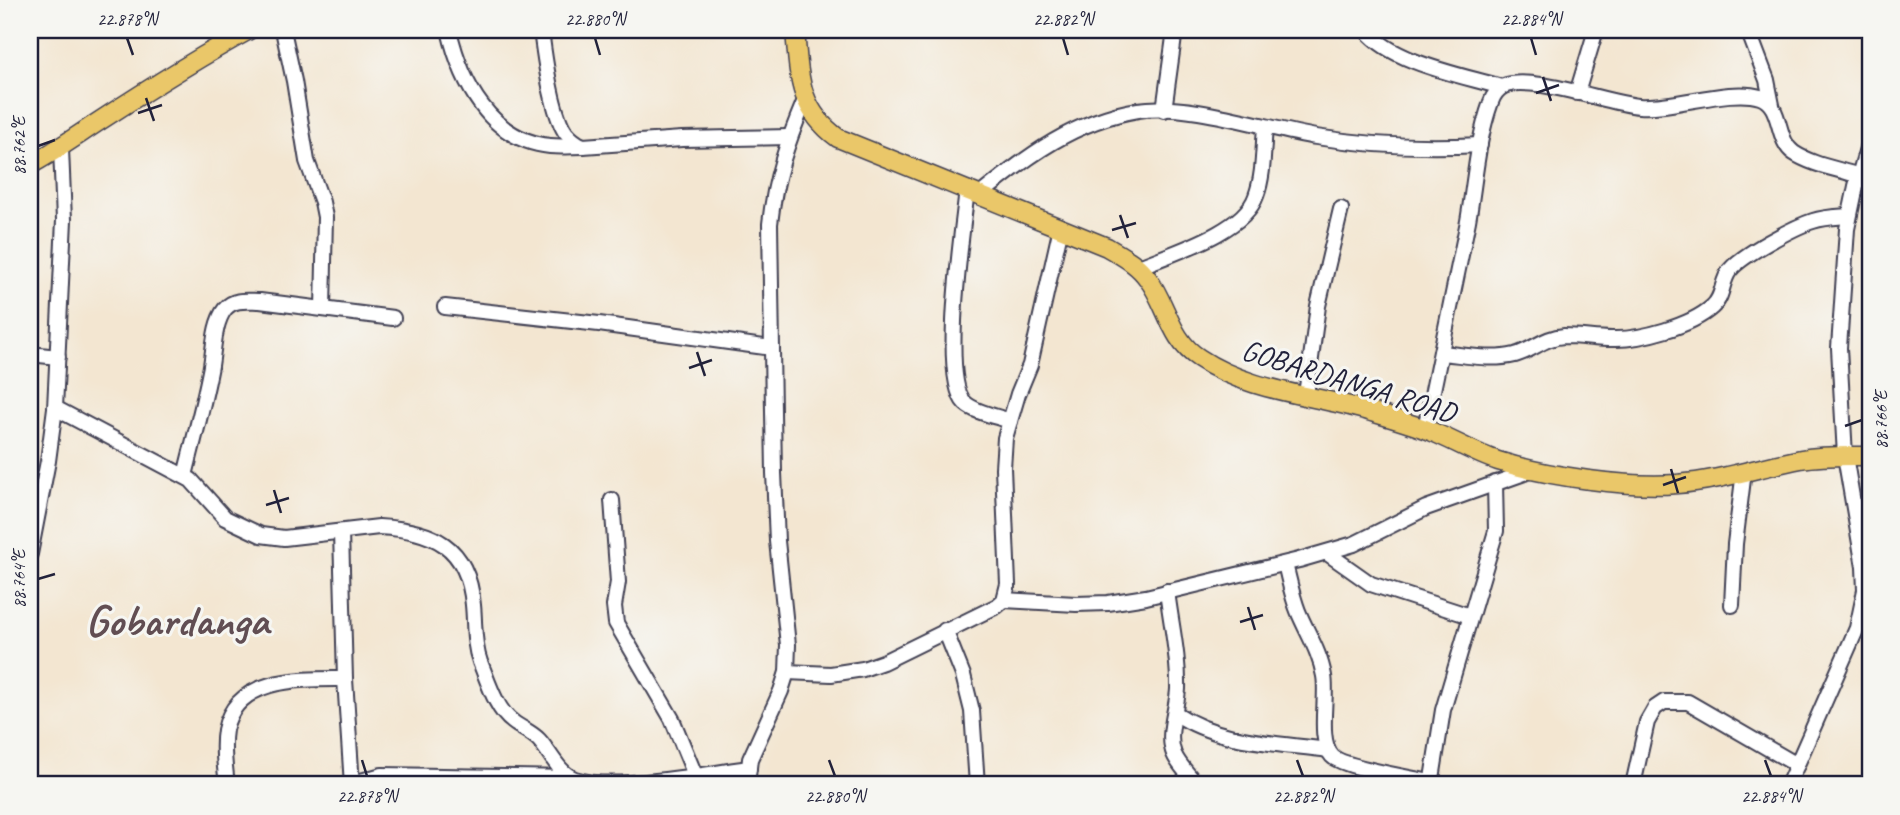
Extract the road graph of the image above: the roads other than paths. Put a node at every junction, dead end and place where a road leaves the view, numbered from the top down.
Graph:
1 (248, 30) edge
2 (283, 30) edge
3 (449, 30) edge
4 (541, 30) edge
5 (794, 30) edge
6 (1175, 30) edge
7 (1366, 30) edge
8 (1596, 30) edge
9 (1748, 30) edge
10 (1501, 87) junction
11 (1577, 93) junction
12 (805, 100) junction
13 (1772, 105) junction
14 (1164, 110) junction
15 (1265, 127) junction
16 (789, 137) junction
17 (1480, 145) junction
18 (583, 146) junction
19 (1869, 148) edge
20 (61, 149) junction
21 (30, 165) edge
22 (1860, 176) junction
23 (974, 192) junction
24 (1341, 209) dead end
25 (1849, 216) junction
26 (1061, 227) junction
27 (1139, 267) junction
28 (445, 307) dead end
29 (323, 309) junction
30 (393, 318) dead end
31 (772, 348) junction
32 (1441, 353) junction
33 (30, 354) edge
34 (58, 358) junction
35 (1306, 395) junction
36 (55, 408) junction
37 (1010, 421) junction
38 (1425, 429) junction
39 (1845, 456) junction
40 (1870, 456) edge
41 (1533, 470) junction
42 (1745, 471) junction
43 (185, 477) junction
44 (1495, 483) junction
45 (612, 500) dead end
46 (341, 532) junction
47 (30, 554) edge
48 (1327, 554) junction
49 (1285, 564) junction
50 (1167, 592) junction
51 (1004, 600) junction
52 (1732, 604) dead end
53 (1470, 616) junction
54 (945, 630) junction
55 (787, 672) junction
56 (345, 680) junction
57 (1175, 713) junction
58 (1328, 750) junction
59 (1797, 765) junction
60 (749, 768) junction
61 (695, 775) junction
62 (571, 778) junction
63 (1431, 784) edge
64 (227, 785) edge
65 (353, 785) edge
66 (747, 785) edge
67 (977, 785) edge
68 (1196, 785) edge
69 (1633, 785) edge
70 (1788, 785) edge

1 - 20 main road
2 - 29 street
3 - 18 street
4 - 18 street
5 - 12 main road, GOBARDANGA ROAD
6 - 14 street
7 - 10 street
8 - 11 street
9 - 13 street
10 - 11 street
10 - 17 street
11 - 13 street
12 - 16 street
12 - 23 main road, GOBARDANGA ROAD
13 - 22 street
14 - 15 street
14 - 23 street
15 - 17 street
15 - 27 street
16 - 18 street
16 - 31 street
17 - 32 street
19 - 22 street
20 - 21 main road
20 - 34 street
22 - 25 street
23 - 26 main road, GOBARDANGA ROAD
23 - 37 street
24 - 35 street
25 - 32 street
25 - 39 street
26 - 27 main road, GOBARDANGA ROAD
26 - 37 street
27 - 35 main road, GOBARDANGA ROAD
28 - 31 street
29 - 30 street
29 - 43 street
31 - 55 street
32 - 38 street
33 - 34 street
34 - 36 street
35 - 38 main road, GOBARDANGA ROAD
36 - 43 street
36 - 47 street
37 - 51 street
38 - 41 main road, GOBARDANGA ROAD
39 - 40 main road, GOBARDANGA ROAD
39 - 42 main road, GOBARDANGA ROAD
39 - 59 street
41 - 42 main road, GOBARDANGA ROAD
41 - 44 street
42 - 52 street
43 - 46 street
44 - 48 street
44 - 53 street
45 - 61 street
46 - 56 street
46 - 62 street
48 - 49 street
48 - 53 street
49 - 50 street
49 - 58 street
50 - 51 street
50 - 57 street
51 - 54 street
53 - 63 street
54 - 55 street
54 - 67 street
55 - 60 street
56 - 64 street
56 - 65 street
57 - 58 street
57 - 68 street
58 - 63 street
59 - 69 street
59 - 70 street
60 - 61 street
60 - 66 street
61 - 62 street
62 - 65 street

